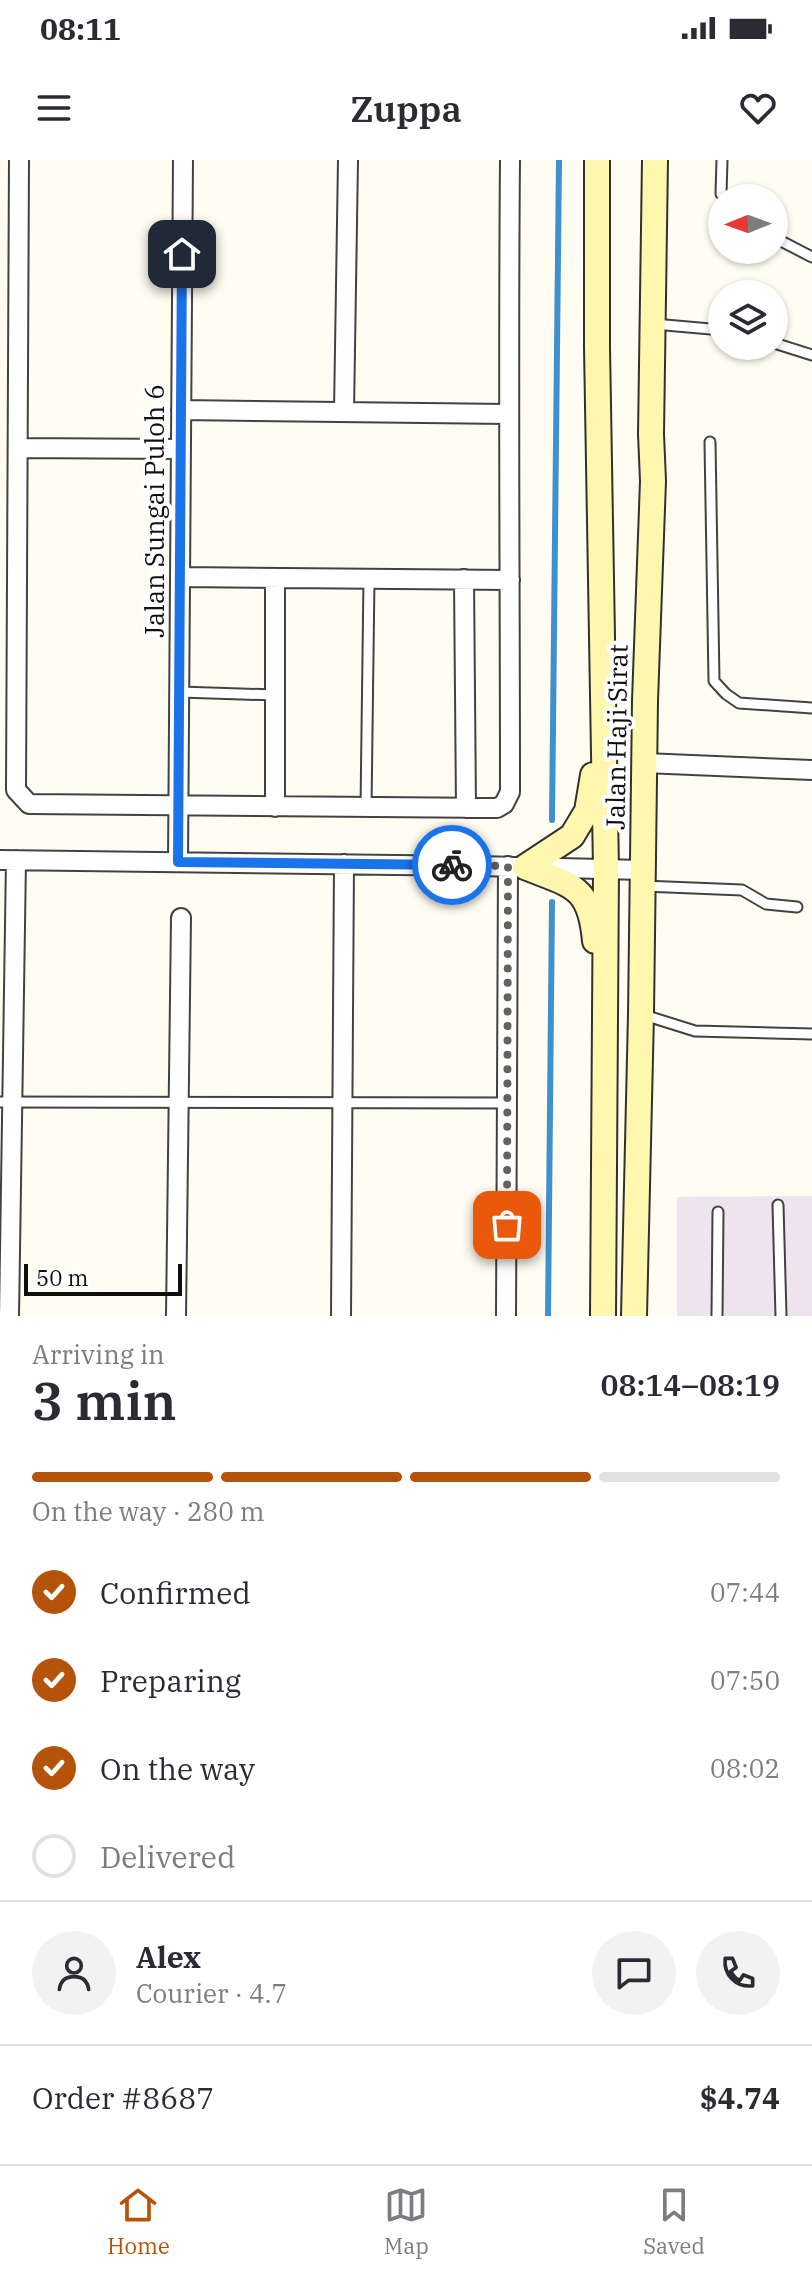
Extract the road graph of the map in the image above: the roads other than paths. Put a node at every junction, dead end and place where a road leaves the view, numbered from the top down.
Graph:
1 (19, 160) edge
2 (183, 160) edge
3 (348, 160) edge
4 (510, 160) edge
5 (600, 160) edge
6 (653, 160) edge
7 (722, 160) edge
8 (721, 184) edge
9 (788, 245) edge
10 (812, 257) edge
11 (9, 266) edge
12 (654, 324) junction
13 (708, 329) edge
14 (788, 347) edge
15 (812, 355) edge
16 (181, 410) junction
17 (344, 412) junction
18 (508, 414) junction
19 (710, 442) dead end
20 (18, 448) junction
21 (181, 449) junction
22 (9, 535) edge
23 (180, 577) junction
24 (275, 578) junction
25 (369, 579) junction
26 (464, 579) junction
27 (510, 580) junction
28 (603, 638) junction
29 (180, 692) junction
30 (275, 695) junction
31 (812, 708) edge
32 (644, 763) junction
33 (812, 770) edge
34 (179, 806) junction
35 (275, 807) junction
36 (366, 808) junction
37 (466, 808) junction
38 (8, 860) edge
39 (178, 862) junction
40 (344, 864) junction
41 (516, 867) junction
42 (606, 869) junction
43 (643, 878) junction
44 (797, 907) dead end
45 (181, 918) dead end
46 (641, 1014) junction
47 (812, 1034) edge
48 (6, 1102) edge
49 (179, 1102) junction
50 (342, 1102) junction
51 (507, 1103) junction
52 (605, 1121) junction
53 (778, 1205) dead end
54 (718, 1212) dead end
55 (9, 1316) edge
56 (176, 1316) edge
57 (341, 1316) edge
58 (506, 1316) edge
59 (603, 1316) edge
60 (634, 1316) edge
61 (717, 1316) edge
62 (781, 1316) edge

1 - 11 street
2 - 16 street, Jalan Sungai Puloh 6
3 - 17 street
4 - 18 street
5 - 28 main road, Jalan Haji Sirat
6 - 12 main road, Jalan Haji Sirat
7 - 8 lane
9 - 10 lane
11 - 20 street
12 - 13 lane
12 - 32 main road, Jalan Haji Sirat
14 - 15 lane
16 - 17 street
16 - 21 street, Jalan Sungai Puloh 6
17 - 18 street
18 - 27 street
19 - 31 lane
20 - 21 street
20 - 22 street
21 - 23 street, Jalan Sungai Puloh 6
22 - 34 street
23 - 24 street
23 - 29 street, Jalan Sungai Puloh 6
24 - 25 street
24 - 30 street
25 - 26 street
25 - 36 lane
26 - 27 street
26 - 37 street
27 - 37 street
28 - 41 main road
28 - 42 main road, Jalan Haji Sirat
29 - 30 lane
29 - 34 street, Jalan Sungai Puloh 6
30 - 35 street
32 - 33 street
32 - 43 main road, Jalan Haji Sirat
34 - 35 street
34 - 39 street, Jalan Sungai Puloh 6
35 - 36 street
36 - 37 street
38 - 39 street
38 - 48 street
39 - 40 street
40 - 41 street
40 - 50 street
41 - 42 street
41 - 51 street
41 - 52 main road
42 - 43 street
42 - 52 main road, Jalan Haji Sirat
43 - 44 lane
43 - 46 main road, Jalan Haji Sirat
45 - 49 street
46 - 47 lane
46 - 60 main road, Jalan Haji Sirat
48 - 49 lane
48 - 55 street
49 - 50 lane
49 - 56 street
50 - 51 lane
50 - 57 street
51 - 58 street
52 - 59 main road, Jalan Haji Sirat
53 - 62 lane
54 - 61 lane

